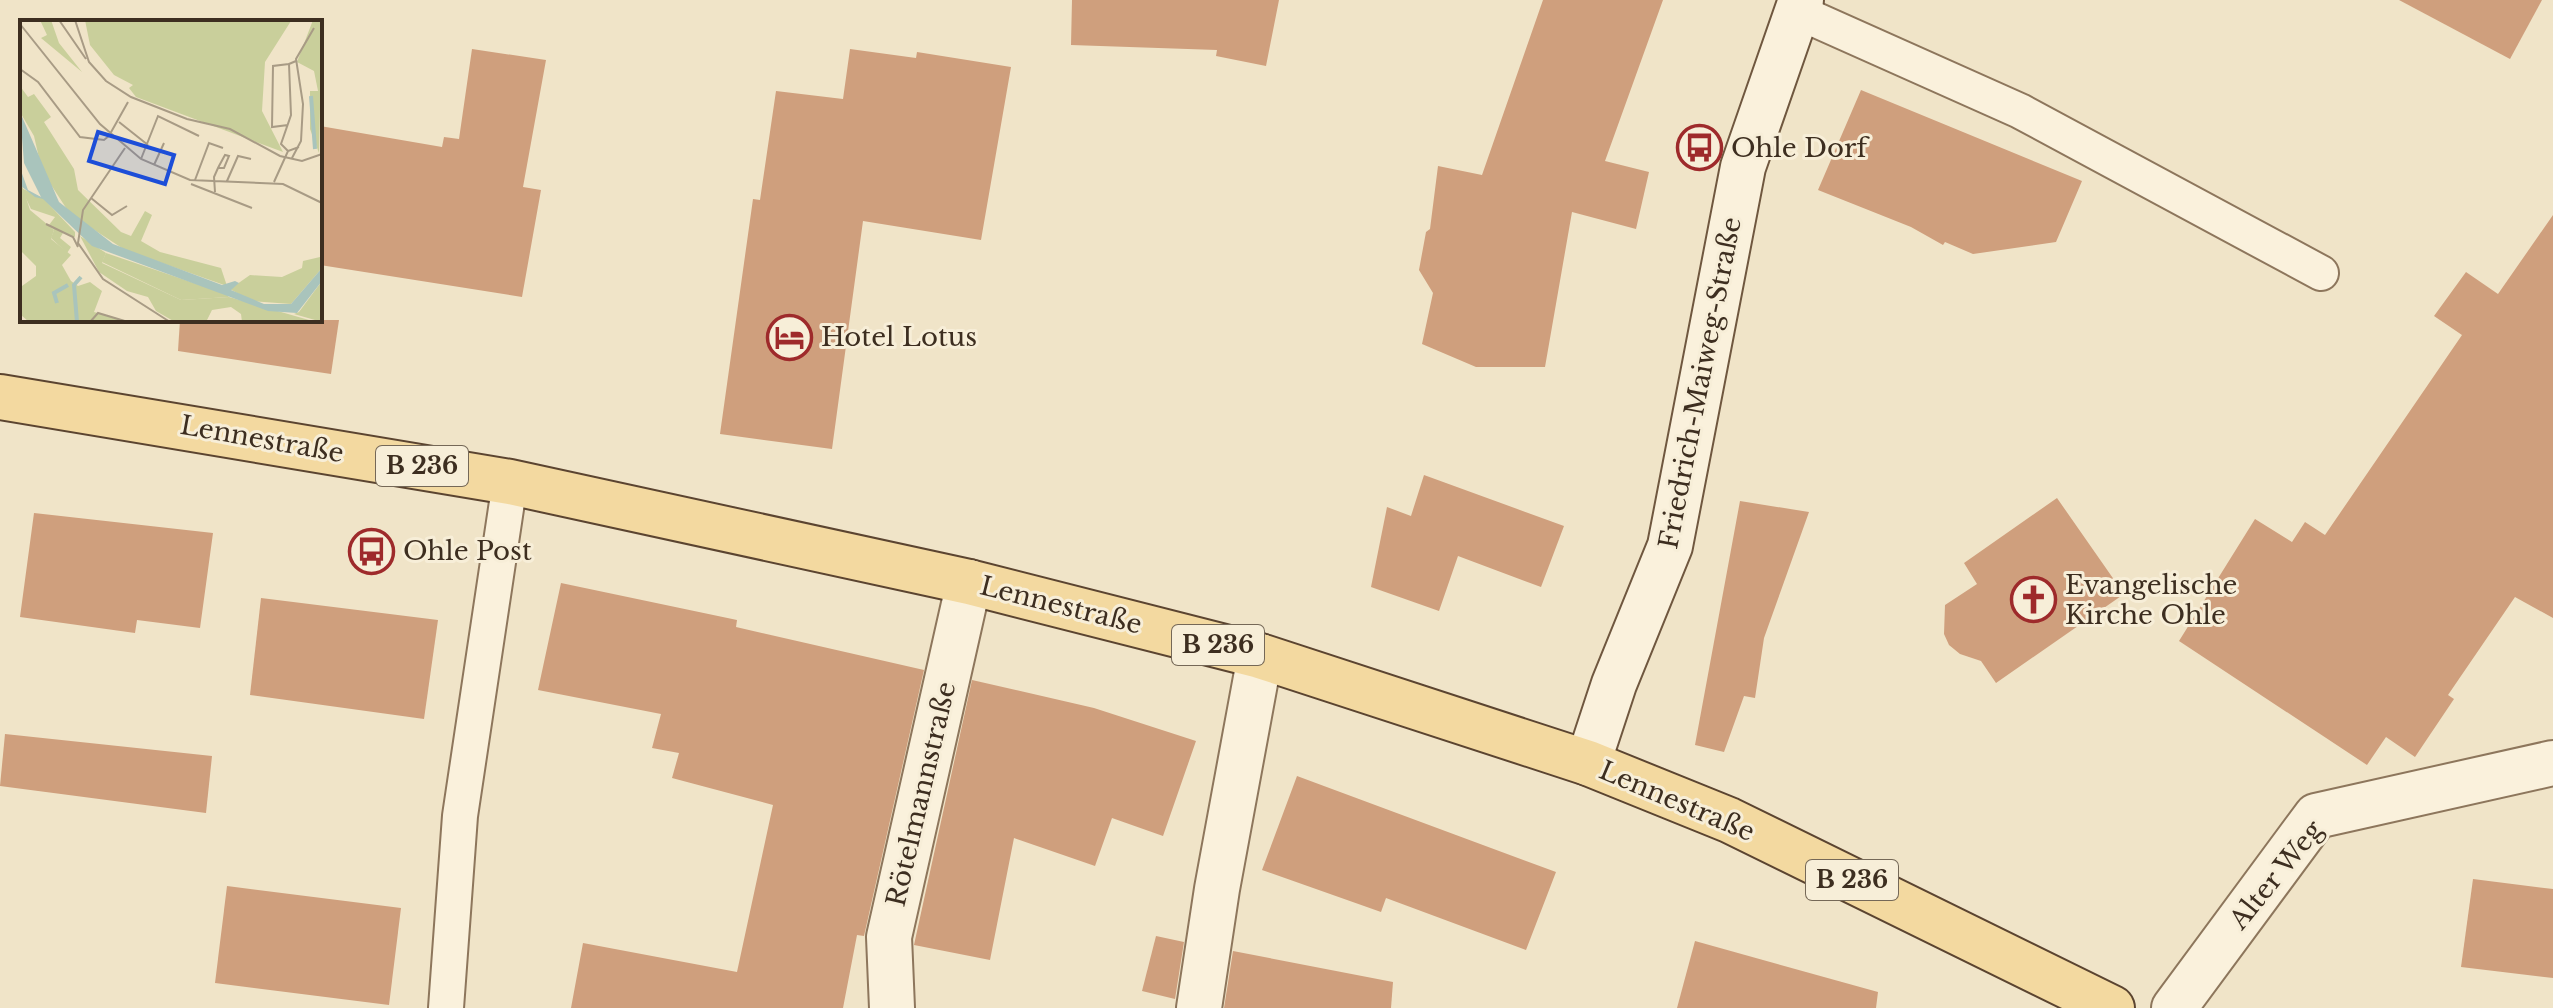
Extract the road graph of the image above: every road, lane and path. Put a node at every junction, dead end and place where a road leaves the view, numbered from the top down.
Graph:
1 (1798, 6) edge
2 (2321, 273) dead end
3 (0, 397) edge
4 (510, 482) junction
5 (969, 582) junction
6 (1260, 656) junction
7 (1588, 763) junction
8 (2553, 763) edge
9 (446, 1008) edge
10 (892, 1008) edge
11 (1199, 1008) edge
12 (2112, 1008) edge
13 (2174, 1008) edge

1 - 2 lane
1 - 7 street, Friedrich-Maiweg-Straße
3 - 4 main road, Lennestraße / B 236
4 - 5 main road, Lennestraße / B 236
4 - 9 lane
5 - 6 main road, Lennestraße / B 236
5 - 10 street, Rötelmannstraße
6 - 7 main road, Lennestraße / B 236
6 - 11 street
7 - 12 main road, Lennestraße / B 236
8 - 13 street, Alter Weg

